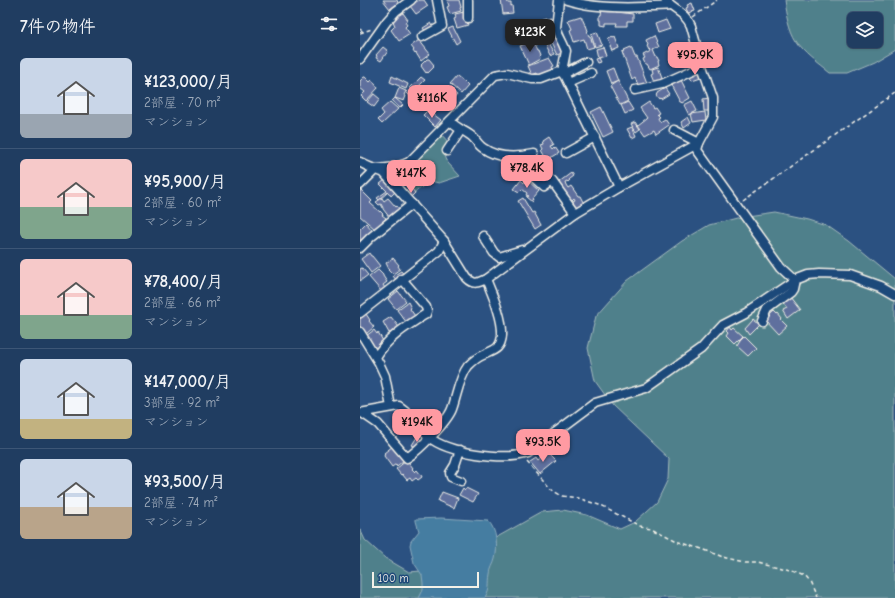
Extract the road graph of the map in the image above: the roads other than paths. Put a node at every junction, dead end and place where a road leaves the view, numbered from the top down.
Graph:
1 (411, 0) edge
2 (437, 0) edge
3 (468, 0) edge
4 (559, 0) edge
5 (567, 0) edge
6 (668, 3) edge
7 (468, 18) dead end
8 (422, 37) dead end
9 (360, 59) edge
10 (586, 62) dead end
11 (702, 66) junction
12 (563, 72) junction
13 (591, 73) dead end
14 (568, 84) junction
15 (635, 90) dead end
16 (450, 121) junction
17 (461, 130) junction
18 (674, 130) dead end
19 (594, 137) junction
20 (699, 143) junction
21 (447, 151) dead end
22 (566, 153) dead end
23 (534, 154) dead end
24 (360, 162) edge
25 (376, 169) junction
26 (528, 172) dead end
27 (360, 185) edge
28 (619, 187) junction
29 (412, 204) junction
30 (575, 213) junction
31 (483, 236) dead end
32 (444, 241) junction
33 (360, 248) edge
34 (526, 250) junction
35 (402, 279) junction
36 (486, 279) junction
37 (795, 280) junction
38 (895, 294) edge
39 (360, 313) edge
40 (762, 321) dead end
41 (360, 332) edge
42 (376, 357) junction
43 (391, 407) junction
44 (361, 413) edge
45 (429, 437) junction
46 (460, 450) junction
47 (461, 481) dead end

1 - 9 street
2 - 8 street
3 - 7 street
4 - 12 street
5 - 6 street
6 - 11 street
10 - 12 street
11 - 15 street
11 - 20 street
12 - 14 street
12 - 16 street
13 - 14 street
14 - 19 street
16 - 17 street
16 - 25 street
17 - 21 street
17 - 23 street
18 - 20 street
19 - 22 street
19 - 28 street
20 - 28 street
20 - 37 street
24 - 25 street
25 - 27 street
25 - 29 street
26 - 30 street
28 - 30 street
29 - 32 street
29 - 33 street
30 - 34 street
31 - 34 street
32 - 35 street
32 - 36 street
34 - 36 street
35 - 39 street
35 - 42 street
36 - 45 street
37 - 38 street
37 - 40 street
37 - 46 street
41 - 42 street
42 - 43 street
43 - 44 street
43 - 45 street
44 - 45 street
45 - 46 street
46 - 47 street

